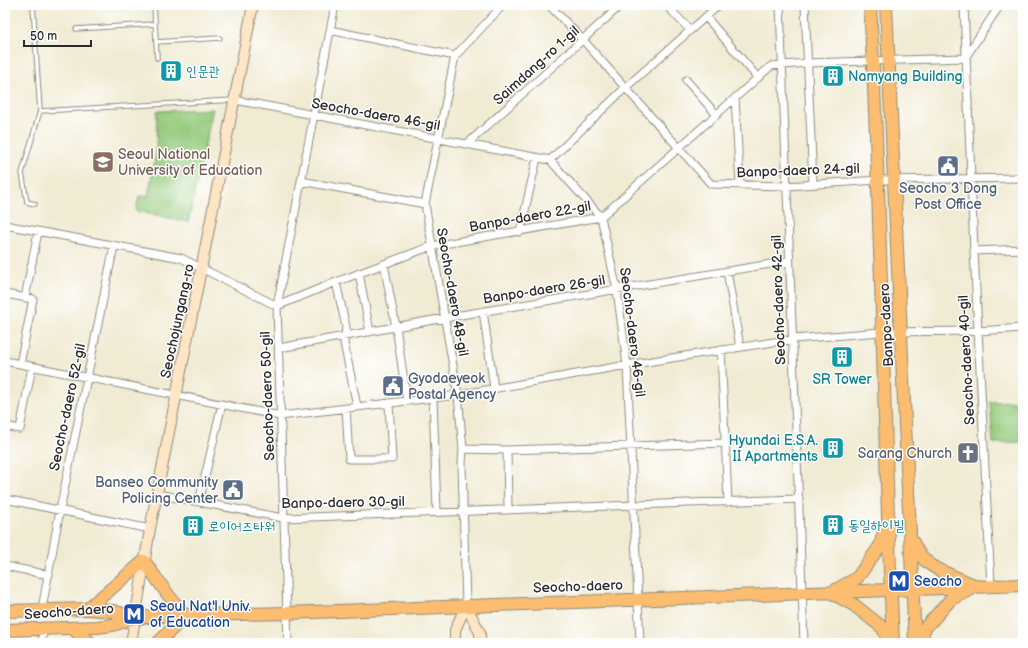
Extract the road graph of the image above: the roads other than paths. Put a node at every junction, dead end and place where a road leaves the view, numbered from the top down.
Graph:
1 (33, 5) edge
2 (154, 5) edge
3 (253, 5) edge
4 (335, 5) edge
5 (501, 5) edge
6 (549, 5) edge
7 (621, 5) edge
8 (666, 5) edge
9 (719, 5) edge
10 (780, 5) edge
11 (805, 5) edge
12 (870, 5) edge
13 (886, 5) edge
14 (964, 5) edge
15 (1000, 5) edge
16 (706, 17) junction
17 (155, 24) junction
18 (76, 29) dead end
19 (330, 30) junction
20 (690, 30) junction
21 (220, 38) dead end
22 (583, 40) junction
23 (156, 42) junction
24 (455, 56) junction
25 (157, 58) dead end
26 (965, 58) junction
27 (889, 60) junction
28 (873, 61) junction
29 (807, 63) junction
30 (782, 66) junction
31 (758, 78) junction
32 (686, 80) dead end
33 (625, 88) junction
34 (736, 98) junction
35 (235, 100) junction
36 (40, 111) junction
37 (717, 115) junction
38 (313, 116) junction
39 (438, 138) junction
40 (468, 144) junction
41 (679, 150) junction
42 (537, 158) junction
43 (550, 160) junction
44 (970, 178) junction
45 (1023, 178) edge
46 (879, 180) junction
47 (895, 180) junction
48 (301, 181) junction
49 (813, 184) junction
50 (740, 185) junction
51 (786, 186) junction
52 (35, 204) dead end
53 (425, 204) junction
54 (601, 218) junction
55 (5, 225) edge
56 (38, 232) junction
57 (520, 232) junction
58 (114, 246) junction
59 (432, 246) junction
60 (1023, 250) edge
61 (974, 251) junction
62 (790, 261) junction
63 (384, 264) junction
64 (202, 268) junction
65 (727, 272) junction
66 (359, 273) junction
67 (336, 282) junction
68 (617, 290) junction
69 (5, 294) edge
70 (25, 298) junction
71 (277, 306) junction
72 (483, 311) junction
73 (445, 318) junction
74 (396, 327) junction
75 (1023, 328) edge
76 (978, 331) junction
77 (370, 332) junction
78 (881, 332) junction
79 (902, 332) junction
80 (346, 336) junction
81 (793, 339) junction
82 (740, 347) junction
83 (279, 348) junction
84 (721, 350) junction
85 (5, 361) edge
86 (20, 364) junction
87 (627, 365) junction
88 (32, 367) junction
89 (87, 378) junction
90 (494, 388) junction
91 (176, 394) junction
92 (458, 394) junction
93 (432, 398) junction
94 (407, 401) junction
95 (389, 403) junction
96 (222, 404) junction
97 (357, 406) junction
98 (346, 408) junction
99 (280, 416) junction
100 (5, 426) edge
101 (725, 443) junction
102 (631, 445) junction
103 (463, 449) junction
104 (507, 450) junction
105 (157, 494) junction
106 (5, 499) edge
107 (799, 499) junction
108 (199, 502) junction
109 (728, 502) junction
110 (634, 506) junction
111 (60, 510) junction
112 (508, 510) junction
113 (463, 511) junction
114 (437, 512) junction
115 (283, 518) junction
116 (888, 520) junction
117 (150, 528) junction
118 (911, 535) junction
119 (144, 561) junction
120 (5, 566) edge
121 (49, 575) junction
122 (1023, 585) edge
123 (991, 586) junction
124 (977, 587) junction
125 (913, 590) junction
126 (890, 591) junction
127 (831, 593) junction
128 (803, 594) junction
129 (638, 598) junction
130 (466, 605) junction
131 (42, 609) junction
132 (87, 609) junction
133 (5, 610) edge
134 (286, 613) junction
135 (185, 616) junction
136 (135, 618) junction
137 (44, 628) junction
138 (72, 628) junction
139 (5, 630) edge
140 (41, 643) edge
141 (91, 643) edge
142 (132, 643) edge
143 (158, 643) edge
144 (288, 643) edge
145 (455, 643) edge
146 (480, 643) edge
147 (640, 643) edge
148 (804, 643) edge
149 (889, 643) edge
150 (893, 643) edge
151 (915, 643) edge
152 (919, 643) edge

1 - 36 lane
2 - 17 lane
3 - 35 main road, Seochojungang-ro
4 - 19 street, Seocho-daero 50-gil
5 - 24 street
6 - 22 street, Banpo-daero 24-gil
7 - 22 street, Saimdang-ro 1-gil
8 - 20 street
9 - 16 street
10 - 30 street, Seocho-daero 42-gil
11 - 29 street
12 - 28 main road, Banpo-daero
13 - 27 main road, Banpo-daero
14 - 26 street, Seocho-daero 40-gil
15 - 26 street
16 - 20 street
16 - 31 street
17 - 18 lane
17 - 23 lane
19 - 24 street
19 - 38 street, Seocho-daero 50-gil
20 - 33 street
21 - 23 lane
22 - 33 street, Banpo-daero 24-gil
22 - 40 street, Saimdang-ro 1-gil
23 - 25 lane
24 - 39 street, Seocho-daero 48-gil
26 - 27 street, Banpo-daero 22-gil
26 - 44 street, Seocho-daero 40-gil
27 - 28 street, Banpo-daero 22-gil
27 - 47 main road, Banpo-daero
28 - 29 street, Banpo-daero 22-gil
28 - 46 main road, Banpo-daero
29 - 30 street, Banpo-daero 22-gil
29 - 49 street
30 - 31 street, Banpo-daero 22-gil
30 - 51 street, Seocho-daero 42-gil
31 - 34 street, Banpo-daero 22-gil
32 - 37 street
33 - 41 street, Banpo-daero 24-gil
33 - 43 street
34 - 37 street, Banpo-daero 22-gil
34 - 50 street
35 - 36 lane
35 - 38 street, Seocho-daero 46-gil
35 - 64 main road, Seochojungang-ro
36 - 52 lane
37 - 41 street, Banpo-daero 22-gil
38 - 39 street, Seocho-daero 46-gil
38 - 48 street, Seocho-daero 50-gil
39 - 40 street, Seocho-daero 46-gil
39 - 53 street, Seocho-daero 48-gil
40 - 42 street, Seocho-daero 46-gil
41 - 50 street, Banpo-daero 24-gil
41 - 54 street, Banpo-daero 22-gil
42 - 43 street, Seocho-daero 46-gil
42 - 57 street
43 - 54 street, Seocho-daero 46-gil
44 - 45 street, Banpo-daero 24-gil
44 - 47 street, Banpo-daero 24-gil
44 - 61 street, Seocho-daero 40-gil
46 - 47 street, Banpo-daero 24-gil
46 - 49 street, Banpo-daero 24-gil
46 - 78 main road, Banpo-daero
47 - 79 main road, Banpo-daero
48 - 53 street
48 - 71 street, Seocho-daero 50-gil
49 - 51 street, Banpo-daero 24-gil
50 - 51 street, Banpo-daero 24-gil
51 - 62 street, Seocho-daero 42-gil
53 - 59 street, Seocho-daero 48-gil
54 - 57 street, Banpo-daero 22-gil
54 - 68 street, Seocho-daero 46-gil
55 - 56 street
56 - 58 street
56 - 70 street
57 - 59 street, Banpo-daero 22-gil
58 - 64 street
58 - 89 street, Seocho-daero 52-gil
59 - 63 street, Banpo-daero 22-gil
59 - 73 street, Seocho-daero 48-gil
60 - 61 street
61 - 76 street, Seocho-daero 40-gil
62 - 65 street, Banpo-daero 26-gil
62 - 81 street, Seocho-daero 42-gil
63 - 66 street, Banpo-daero 22-gil
63 - 74 street
64 - 71 street
64 - 91 main road, Seochojungang-ro
65 - 68 street, Banpo-daero 26-gil
65 - 82 street
66 - 67 street, Banpo-daero 22-gil
66 - 77 street
67 - 71 street, Banpo-daero 22-gil
67 - 80 street
68 - 72 street, Banpo-daero 26-gil
68 - 87 street, Seocho-daero 46-gil
69 - 70 street
70 - 86 street
71 - 83 street, Seocho-daero 50-gil
72 - 73 street, Banpo-daero 26-gil
72 - 90 street
73 - 74 street, Banpo-daero 26-gil
73 - 92 street, Seocho-daero 48-gil
74 - 77 street, Banpo-daero 26-gil
74 - 94 street
75 - 76 street
76 - 79 street
76 - 123 street, Seocho-daero 40-gil
77 - 80 street, Banpo-daero 26-gil
78 - 79 street
78 - 81 street
78 - 116 main road, Banpo-daero
79 - 118 main road, Banpo-daero
80 - 83 street, Banpo-daero 26-gil
80 - 97 street
81 - 82 street
81 - 107 street, Seocho-daero 42-gil
82 - 84 street
83 - 99 street, Seocho-daero 50-gil
84 - 87 street
84 - 101 street
85 - 86 street
86 - 88 street
87 - 90 street
87 - 102 street, Seocho-daero 46-gil
88 - 89 street
88 - 100 street
89 - 91 street
89 - 111 street, Seocho-daero 52-gil
90 - 92 street
91 - 96 street
91 - 105 main road, Seochojungang-ro
92 - 93 street
92 - 103 street, Seocho-daero 48-gil
93 - 94 street
93 - 114 street
94 - 95 street
95 - 97 street
95 - 98 street
96 - 99 street
96 - 108 street
97 - 98 street
98 - 99 street
99 - 115 street, Seocho-daero 50-gil
101 - 102 street
101 - 109 street
102 - 104 street
102 - 110 street, Seocho-daero 46-gil
103 - 104 street
103 - 113 street, Seocho-daero 48-gil
104 - 112 street
105 - 108 street, Banpo-daero 30-gil
105 - 117 main road, Seochojungang-ro
106 - 111 street
107 - 109 street, Banpo-daero 30-gil
107 - 128 street, Seocho-daero 42-gil
108 - 115 street, Banpo-daero 30-gil
109 - 110 street, Banpo-daero 30-gil
110 - 112 street, Banpo-daero 30-gil
110 - 129 street, Seocho-daero 46-gil
111 - 117 street
111 - 121 street, Seocho-daero 52-gil
112 - 113 street, Banpo-daero 30-gil
113 - 114 street, Banpo-daero 30-gil
113 - 130 street, Seocho-daero 48-gil
114 - 115 street, Banpo-daero 30-gil
115 - 134 street, Seocho-daero 50-gil
116 - 126 main road, Banpo-daero
116 - 127 main road
117 - 119 main road, Seochojungang-ro
118 - 124 main road
118 - 125 main road, Banpo-daero
119 - 132 main road
119 - 135 main road
119 - 136 main road, Seochojungang-ro
120 - 121 street
121 - 131 street, Seocho-daero 52-gil
122 - 123 main road, Seocho-daero
123 - 124 main road, Seocho-daero
124 - 125 main road, Seocho-daero
124 - 152 main road
125 - 126 main road, Seocho-daero
125 - 151 main road, Banpo-daero
126 - 127 main road, Seocho-daero
126 - 150 main road, Banpo-daero
127 - 128 main road, Seocho-daero
127 - 149 main road
128 - 129 main road, Seocho-daero
128 - 148 street, Seocho-daero 42-gil
129 - 130 main road, Seocho-daero
129 - 147 street, Seocho-daero 46-gil
130 - 134 main road, Seocho-daero
130 - 145 main road
130 - 146 main road
131 - 132 main road, Seocho-daero
131 - 133 main road, Seocho-daero
132 - 136 main road, Seocho-daero
134 - 135 main road, Seocho-daero
134 - 144 street, Seocho-daero 50-gil
135 - 136 main road, Seocho-daero
135 - 143 main road
136 - 138 main road, Seocho-daero
136 - 142 main road, Seochojungang-ro
137 - 138 main road, Seocho-daero
137 - 139 main road, Seocho-daero
137 - 140 street
138 - 141 main road

